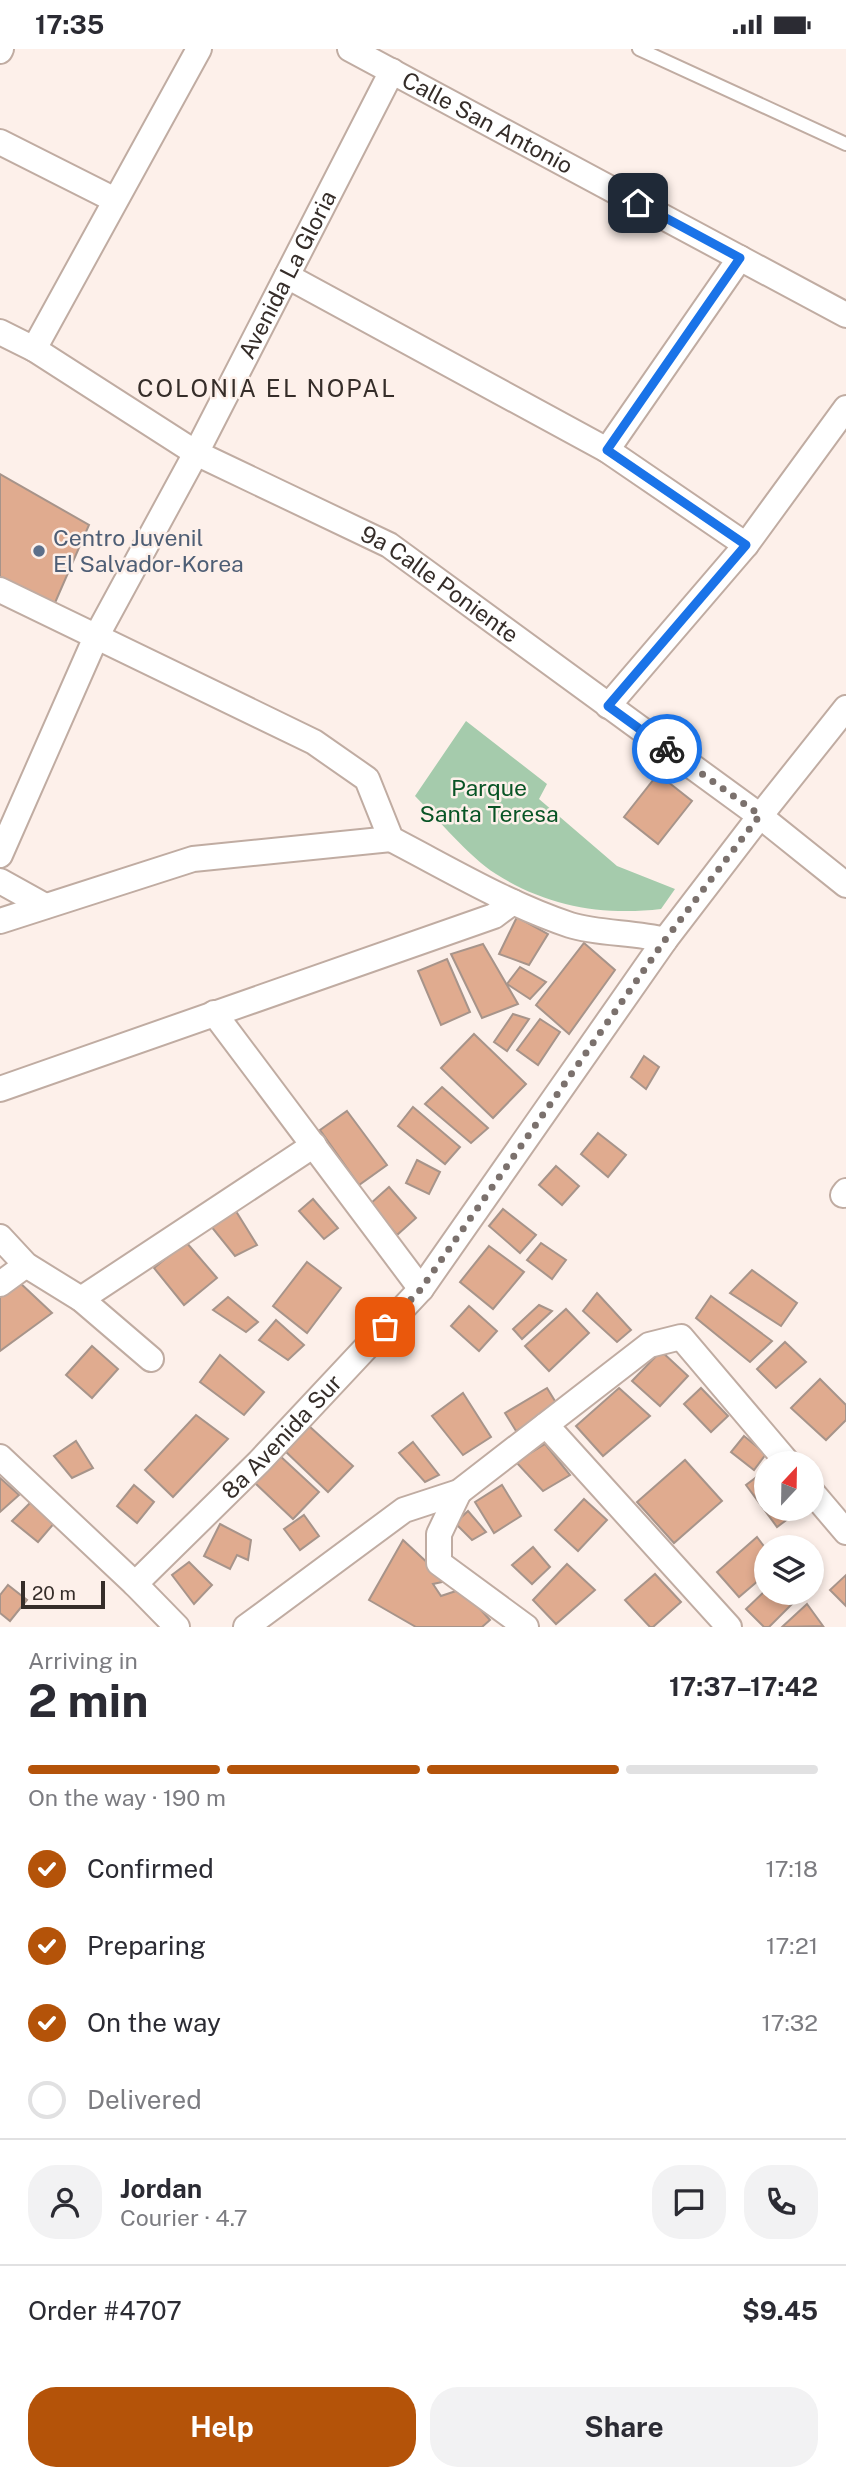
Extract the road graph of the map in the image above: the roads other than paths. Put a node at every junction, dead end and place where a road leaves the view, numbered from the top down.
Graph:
1 (199, 49) edge
2 (350, 49) edge
3 (639, 49) edge
4 (392, 71) junction
5 (0, 142) edge
6 (846, 144) edge
7 (115, 200) junction
8 (740, 258) junction
9 (287, 276) junction
10 (846, 315) edge
11 (0, 332) edge
12 (34, 349) junction
13 (846, 408) edge
14 (607, 450) junction
15 (196, 453) junction
16 (746, 545) junction
17 (0, 590) edge
18 (96, 638) junction
19 (608, 706) junction
20 (846, 708) edge
21 (760, 815) junction
22 (391, 839) junction
23 (0, 855) edge
24 (0, 881) edge
25 (846, 885) edge
26 (513, 902) junction
27 (45, 907) junction
28 (0, 921) edge
29 (665, 940) junction
30 (215, 1013) junction
31 (0, 1089) edge
32 (314, 1145) junction
33 (0, 1237) edge
34 (26, 1265) junction
35 (0, 1284) edge
36 (421, 1289) junction
37 (81, 1299) junction
38 (151, 1359) dead end
39 (546, 1425) junction
40 (778, 1451) edge
41 (0, 1457) edge
42 (459, 1492) junction
43 (824, 1506) edge
44 (846, 1532) edge
45 (135, 1584) junction
46 (177, 1627) edge
47 (246, 1627) edge
48 (526, 1627) edge
49 (729, 1627) edge

1 - 7 street
2 - 4 street, Calle San Antonio
3 - 6 lane
4 - 8 street, Calle San Antonio
4 - 9 street, Avenida La Gloria
5 - 7 street
7 - 12 street
8 - 10 street, Calle San Antonio
8 - 14 street
9 - 14 street
9 - 15 street, Avenida La Gloria
11 - 12 street, 9a Calle Poniente
12 - 15 street, 9a Calle Poniente
13 - 16 street
14 - 16 street
15 - 18 street, Avenida La Gloria
15 - 19 street, 9a Calle Poniente
16 - 19 street
17 - 18 street
18 - 22 street
18 - 23 street, Avenida La Gloria
19 - 21 street, 9a Calle Poniente
20 - 21 street, 8a Avenida Sur
21 - 25 street, 9a Calle Poniente
21 - 29 street, 8a Avenida Sur
22 - 26 street
22 - 27 street
24 - 27 street
26 - 29 street
26 - 30 street
27 - 28 street
29 - 36 street, 8a Avenida Sur
30 - 31 street
30 - 32 street
32 - 36 street
32 - 37 street
33 - 34 street
34 - 35 street
34 - 37 street
36 - 45 street, 8a Avenida Sur
37 - 38 street
39 - 40 street
39 - 42 street
39 - 49 street
41 - 45 street
42 - 47 street
42 - 48 street
43 - 44 street
45 - 46 street

